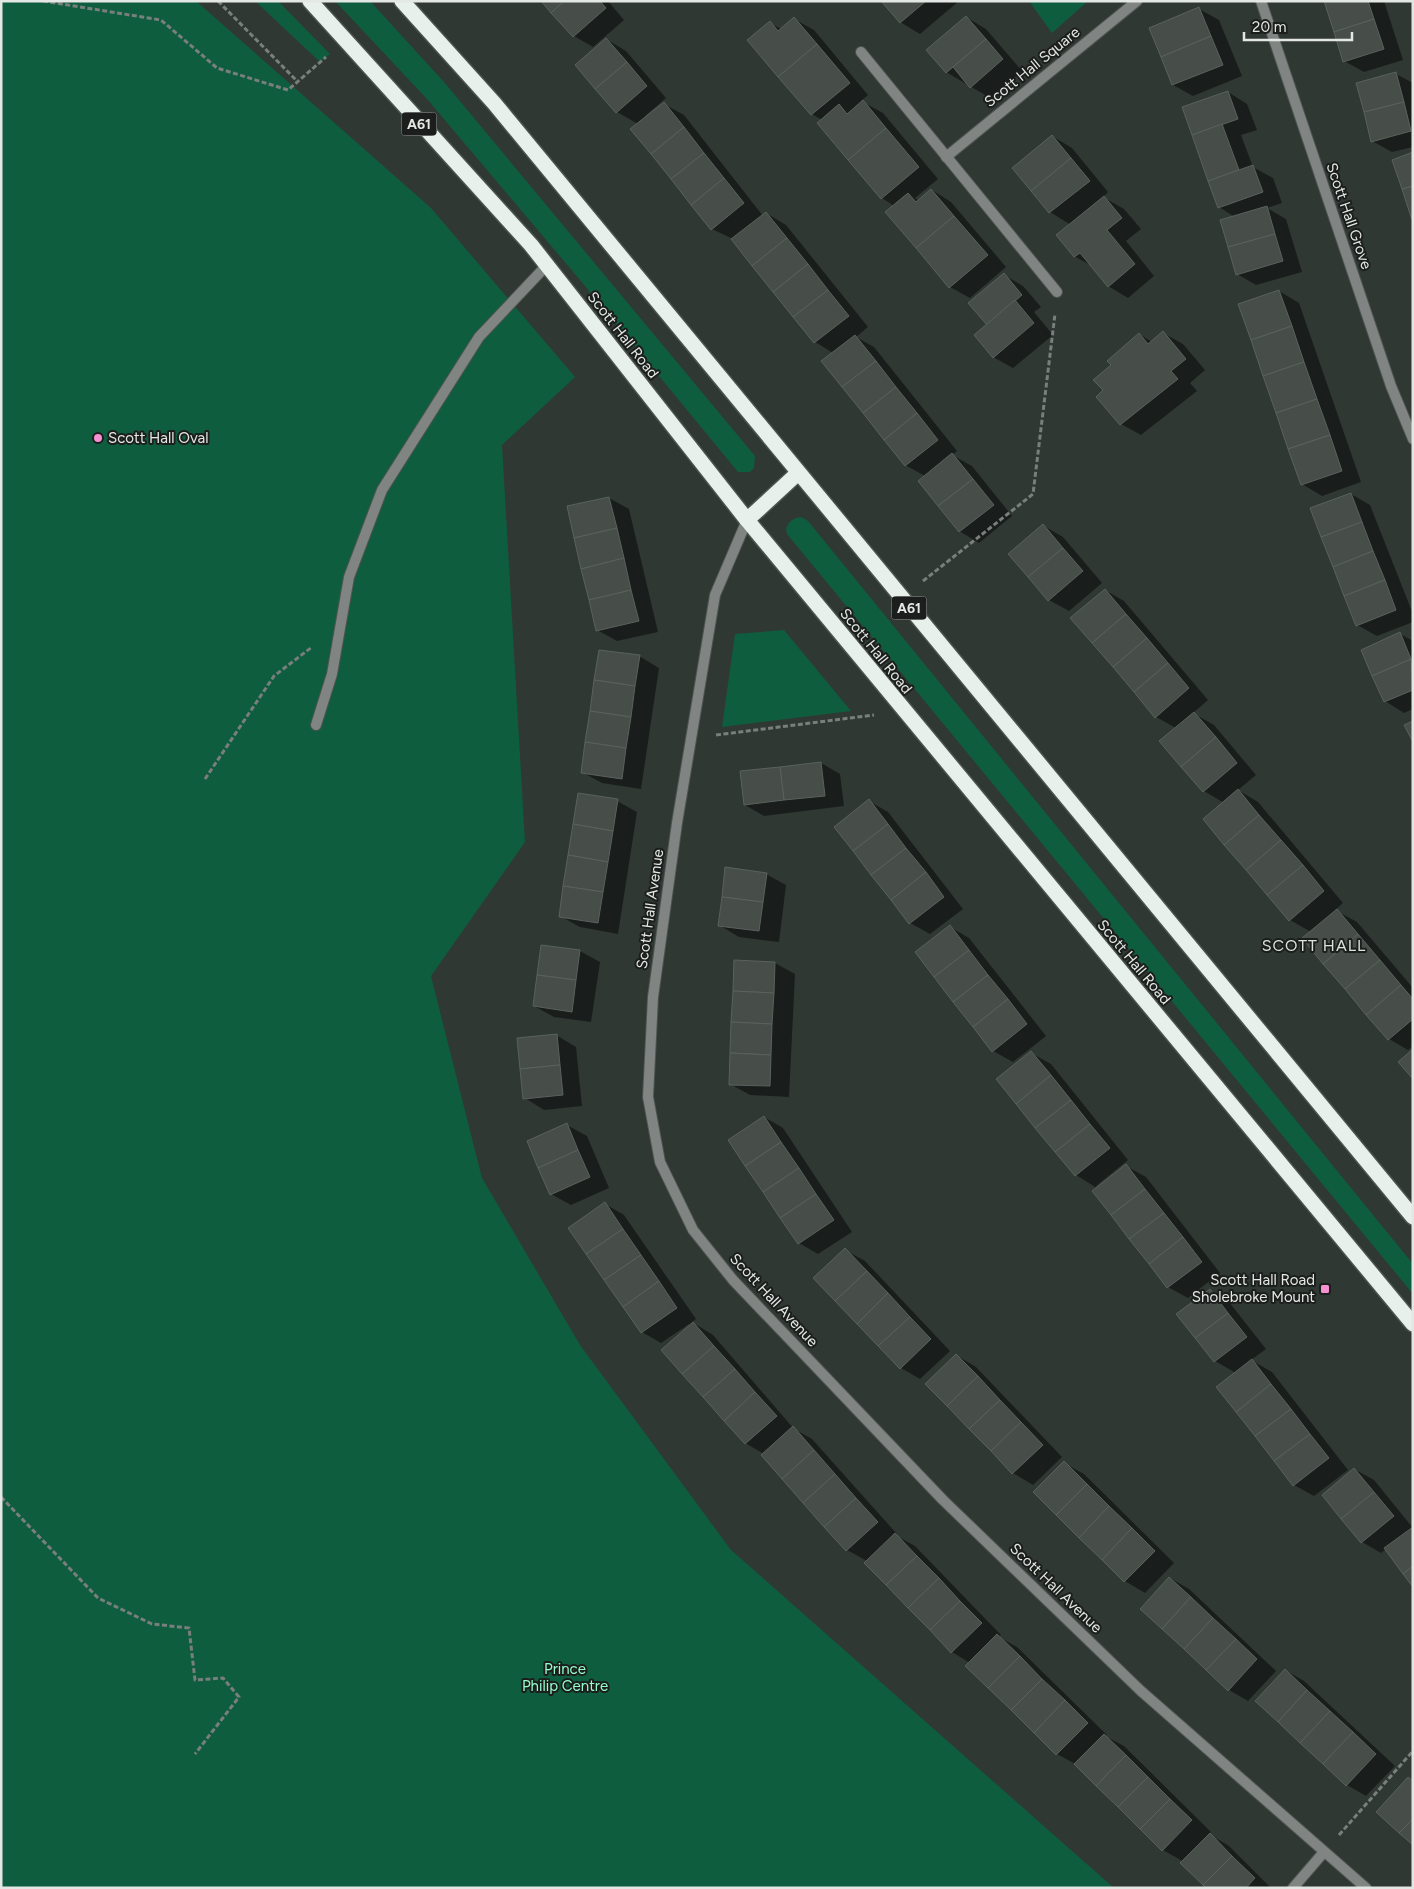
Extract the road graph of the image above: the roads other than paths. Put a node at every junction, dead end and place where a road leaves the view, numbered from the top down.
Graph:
1 (310, 1) edge
2 (402, 1) edge
3 (1137, 1) edge
4 (1261, 1) edge
5 (860, 52) dead end
6 (946, 157) junction
7 (546, 266) junction
8 (1057, 292) road end
9 (1413, 439) edge
10 (798, 473) junction
11 (746, 520) junction
12 (316, 725) dead end
13 (1413, 1217) edge
14 (1413, 1324) edge
15 (1324, 1852) junction
16 (1293, 1888) edge
17 (1366, 1888) edge

1 - 7 highway, Scott Hall Road / A61
2 - 10 highway, A61
3 - 6 street, Scott Hall Square
4 - 9 street, Scott Hall Grove
5 - 6 street
6 - 8 street
7 - 11 highway, Scott Hall Road / A61
7 - 12 street
10 - 11 highway
10 - 13 highway, A61
11 - 14 highway, Scott Hall Road / A61
11 - 15 street, Scott Hall Avenue
15 - 16 street
15 - 17 street, Scott Hall Avenue

